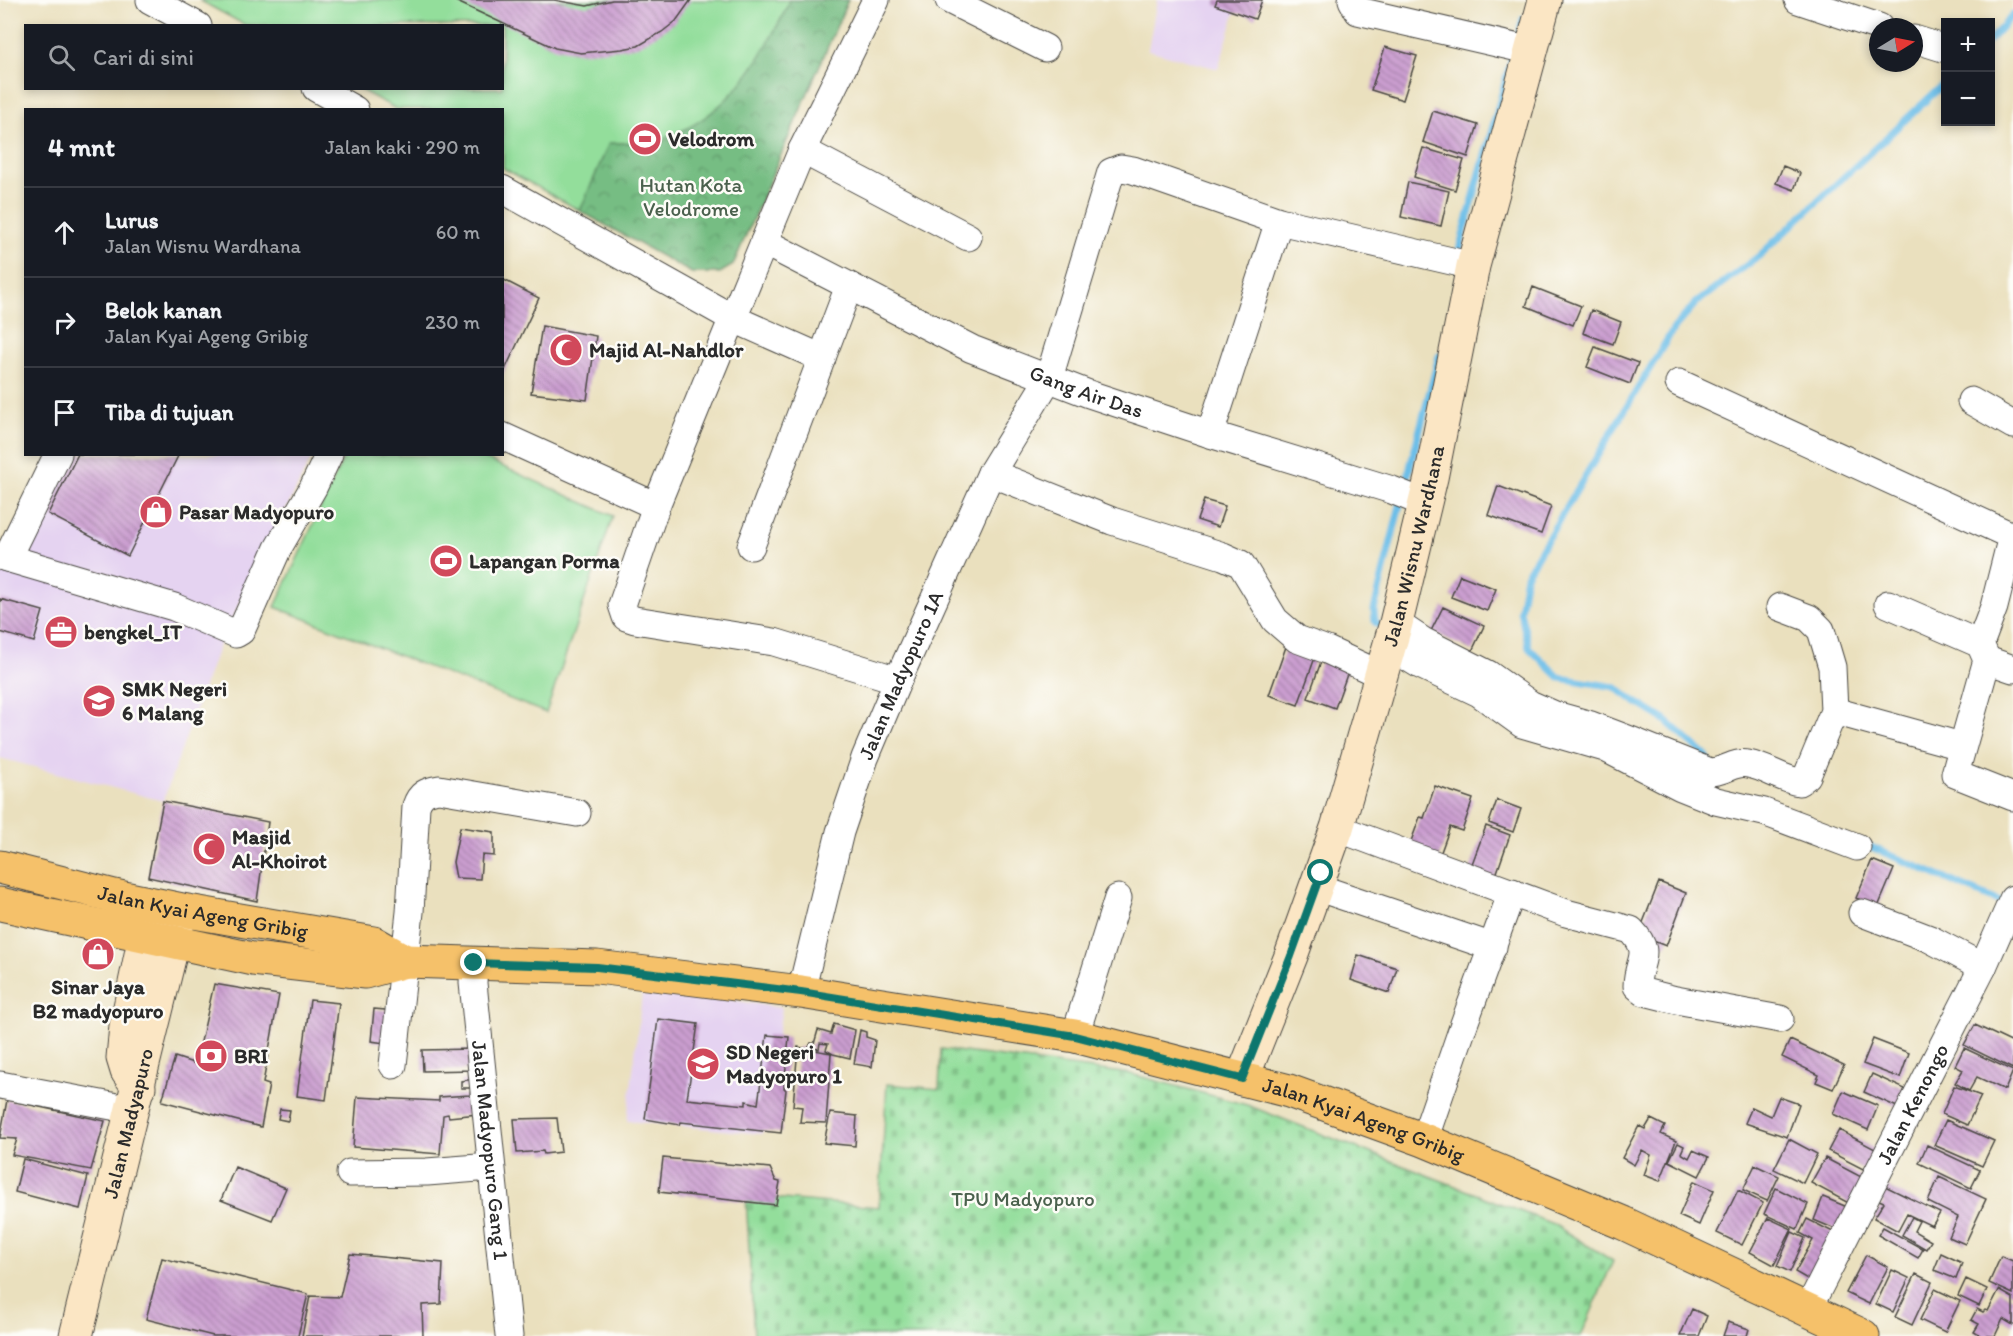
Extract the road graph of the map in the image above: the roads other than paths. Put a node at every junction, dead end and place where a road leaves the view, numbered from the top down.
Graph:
1 (150, 0) edge
2 (876, 0) edge
3 (950, 0) edge
4 (1352, 0) edge
5 (1545, 0) edge
6 (1798, 0) edge
7 (194, 24) edge
8 (1869, 24) edge
9 (1923, 42) edge
10 (1941, 47) edge
11 (1045, 48) dead end
12 (1520, 48) junction
13 (320, 90) edge
14 (351, 108) edge
15 (802, 150) junction
16 (504, 190) edge
17 (1279, 221) junction
18 (968, 237) dead end
19 (764, 242) junction
20 (1473, 266) junction
21 (849, 286) junction
22 (734, 319) junction
23 (822, 358) junction
24 (1049, 378) junction
25 (1679, 383) dead end
26 (1971, 401) dead end
27 (2013, 425) edge
28 (1210, 434) junction
29 (504, 437) edge
30 (57, 456) edge
31 (328, 456) edge
32 (991, 473) junction
33 (1409, 497) junction
34 (656, 506) junction
35 (2013, 536) edge
36 (751, 546) dead end
37 (3, 557) edge
38 (1888, 604) dead end
39 (1780, 607) dead end
40 (1390, 642) junction
41 (1983, 652) junction
42 (2013, 669) edge
43 (898, 680) junction
44 (1483, 684) junction
45 (1834, 711) junction
46 (1961, 746) junction
47 (1713, 781) junction
48 (2013, 797) edge
49 (577, 813) dead end
50 (1336, 828) junction
51 (1857, 847) dead end
52 (0, 867) edge
53 (1316, 887) junction
54 (1512, 892) junction
55 (1118, 898) dead end
56 (0, 904) edge
57 (2010, 906) edge
58 (167, 907) junction
59 (1862, 913) dead end
60 (159, 939) junction
61 (1492, 947) junction
62 (405, 961) junction
63 (474, 963) junction
64 (1983, 967) junction
65 (801, 992) junction
66 (1780, 1019) dead end
67 (1075, 1036) junction
68 (393, 1065) dead end
69 (1242, 1079) junction
70 (0, 1085) edge
71 (136, 1098) junction
72 (1424, 1140) junction
73 (491, 1167) junction
74 (350, 1173) dead end
75 (1808, 1309) junction
76 (1844, 1332) edge
77 (76, 1336) edge
78 (509, 1336) edge

1 - 7 street
2 - 15 street
3 - 11 street
4 - 12 street
5 - 12 street, Jalan Wisnu Wardhana
6 - 8 street
9 - 10 street
12 - 20 street, Jalan Wisnu Wardhana
13 - 14 street
15 - 18 street
15 - 19 street
16 - 22 street
17 - 20 street
17 - 24 street, Jalan Madyopuro 1A
17 - 28 street
19 - 21 street, Gang Air Das
19 - 22 street
20 - 33 street, Jalan Wisnu Wardhana
21 - 23 street
21 - 24 street, Gang Air Das
22 - 23 street
22 - 34 street
23 - 36 street
24 - 28 street, Gang Air Das
24 - 32 street, Jalan Madyopuro 1A
25 - 35 street
26 - 27 street
28 - 33 street, Gang Air Das
29 - 34 street
30 - 37 street
31 - 37 street
32 - 40 street
32 - 43 street, Jalan Madyopuro 1A
33 - 40 street, Jalan Wisnu Wardhana
34 - 43 street
35 - 41 street
38 - 41 street
39 - 45 street
40 - 44 street
40 - 50 street, Jalan Wisnu Wardhana
41 - 42 street
41 - 46 street
43 - 65 street, Jalan Madyopuro 1A
44 - 47 street
44 - 47 street
45 - 46 street
45 - 47 street
46 - 48 street
47 - 51 street
49 - 62 street
50 - 53 street, Jalan Wisnu Wardhana
50 - 54 street
52 - 58 main road, Jalan Kyai Ageng Gribig
53 - 61 street
53 - 69 street, Jalan Wisnu Wardhana
54 - 61 street
54 - 66 street
55 - 67 street
56 - 60 main road, Jalan Kyai Ageng Gribig
57 - 64 street, Jalan Kenongo
58 - 60 street, Jalan Madyapuro
58 - 62 main road, Jalan Kyai Ageng Gribig
59 - 64 street
60 - 62 main road, Jalan Kyai Ageng Gribig
60 - 71 street, Jalan Madyapuro
61 - 72 street
62 - 63 main road, Jalan Kyai Ageng Gribig
62 - 68 street
63 - 65 main road, Jalan Kyai Ageng Gribig
63 - 73 street, Jalan Madyopuro Gang 1
64 - 75 street, Jalan Kenongo
65 - 67 main road, Jalan Kyai Ageng Gribig
67 - 69 main road, Jalan Kyai Ageng Gribig
69 - 72 main road, Jalan Kyai Ageng Gribig
70 - 71 street
71 - 77 street, Jalan Madyapuro
72 - 75 main road, Jalan Kyai Ageng Gribig
73 - 74 street
73 - 78 street, Jalan Madyopuro Gang 1
75 - 76 main road, Jalan Kyai Ageng Gribig

